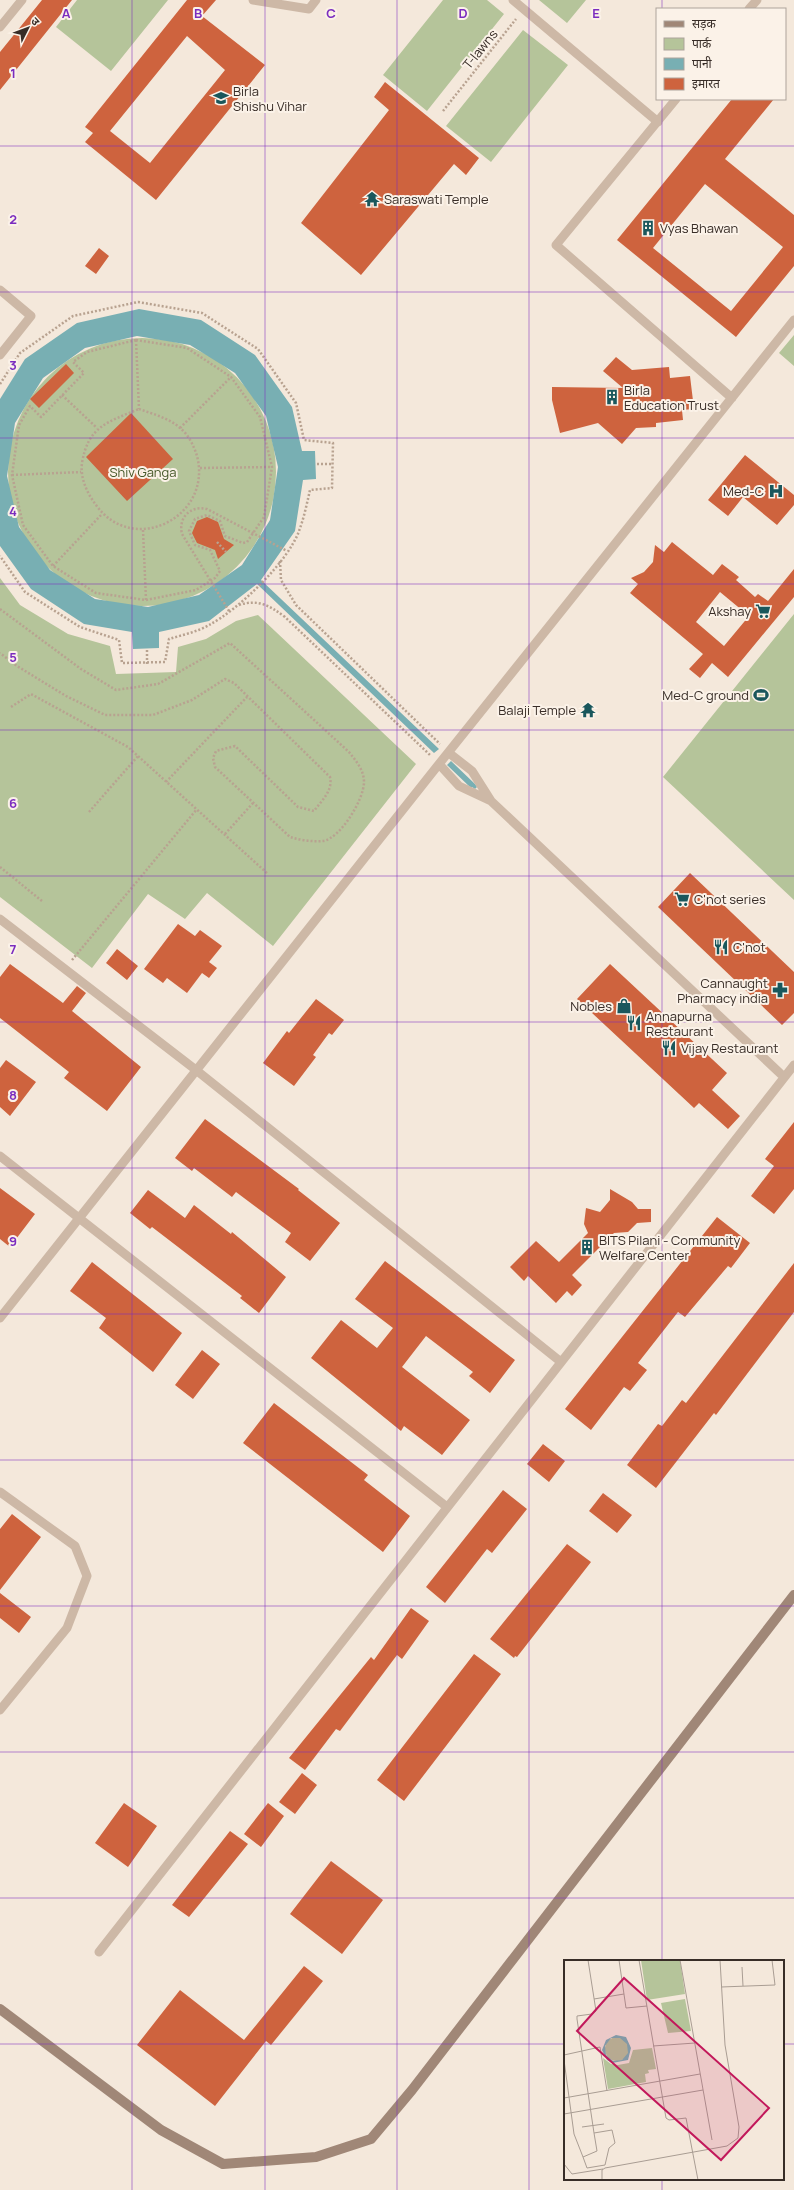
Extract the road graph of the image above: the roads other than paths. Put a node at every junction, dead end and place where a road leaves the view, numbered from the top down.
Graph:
1 (22, 0) edge
2 (253, 0) edge
3 (316, 0) edge
4 (514, 0) edge
5 (757, 0) edge
6 (750, 8) edge
7 (0, 27) edge
8 (675, 100) edge
9 (658, 122) junction
10 (0, 290) edge
11 (794, 320) edge
12 (0, 355) edge
13 (732, 398) junction
14 (449, 753) junction
15 (439, 764) junction
16 (491, 801) junction
17 (0, 920) edge
18 (794, 1065) edge
19 (196, 1070) junction
20 (784, 1077) junction
21 (0, 1156) edge
22 (79, 1218) junction
23 (0, 1318) edge
24 (561, 1362) junction
25 (0, 1492) edge
26 (447, 1507) junction
27 (794, 1595) edge
28 (0, 1710) edge
29 (99, 1952) dead end
30 (0, 2009) edge

1 - 7 lane
2 - 3 lane
4 - 9 lane
5 - 6 lane
8 - 9 lane
9 - 13 lane
10 - 12 lane
11 - 13 lane
13 - 14 lane
14 - 15 lane
14 - 16 lane
15 - 16 lane
15 - 19 lane
16 - 20 lane
17 - 19 lane
18 - 20 lane
19 - 22 lane
19 - 24 lane
20 - 24 lane
21 - 22 lane
22 - 23 lane
22 - 26 lane
24 - 26 lane
25 - 28 lane
26 - 29 lane
27 - 30 street

